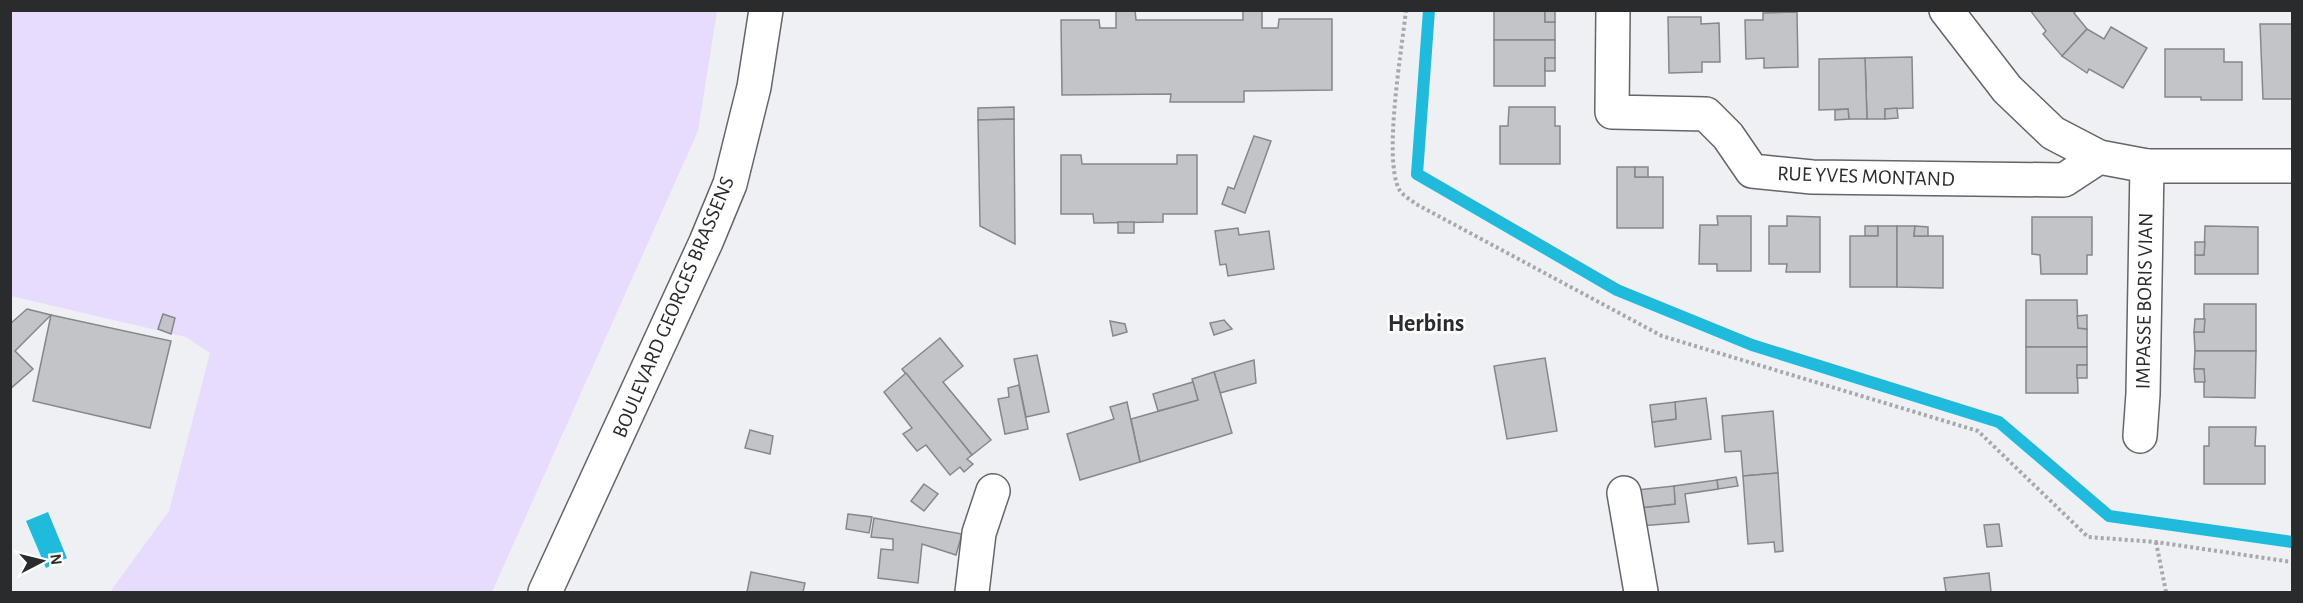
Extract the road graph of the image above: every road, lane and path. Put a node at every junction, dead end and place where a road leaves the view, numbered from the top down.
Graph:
1 (766, 10) edge
2 (1406, 10) edge
3 (1613, 10) edge
4 (1946, 10) edge
5 (2099, 156) junction
6 (2147, 166) junction
7 (2292, 166) edge
8 (2140, 436) dead end
9 (993, 491) dead end
10 (1624, 493) dead end
11 (2156, 542) junction
12 (2292, 562) edge
13 (545, 592) edge
14 (972, 592) edge
15 (1641, 592) edge
16 (2166, 592) edge

1 - 13 street, BOULEVARD GEORGES BRASSENS
2 - 11 path
3 - 5 street, RUE YVES MONTAND
4 - 5 street
5 - 6 street
6 - 7 street
6 - 8 street, IMPASSE BORIS VIAN
9 - 14 street
10 - 15 street
11 - 12 path
11 - 16 path

